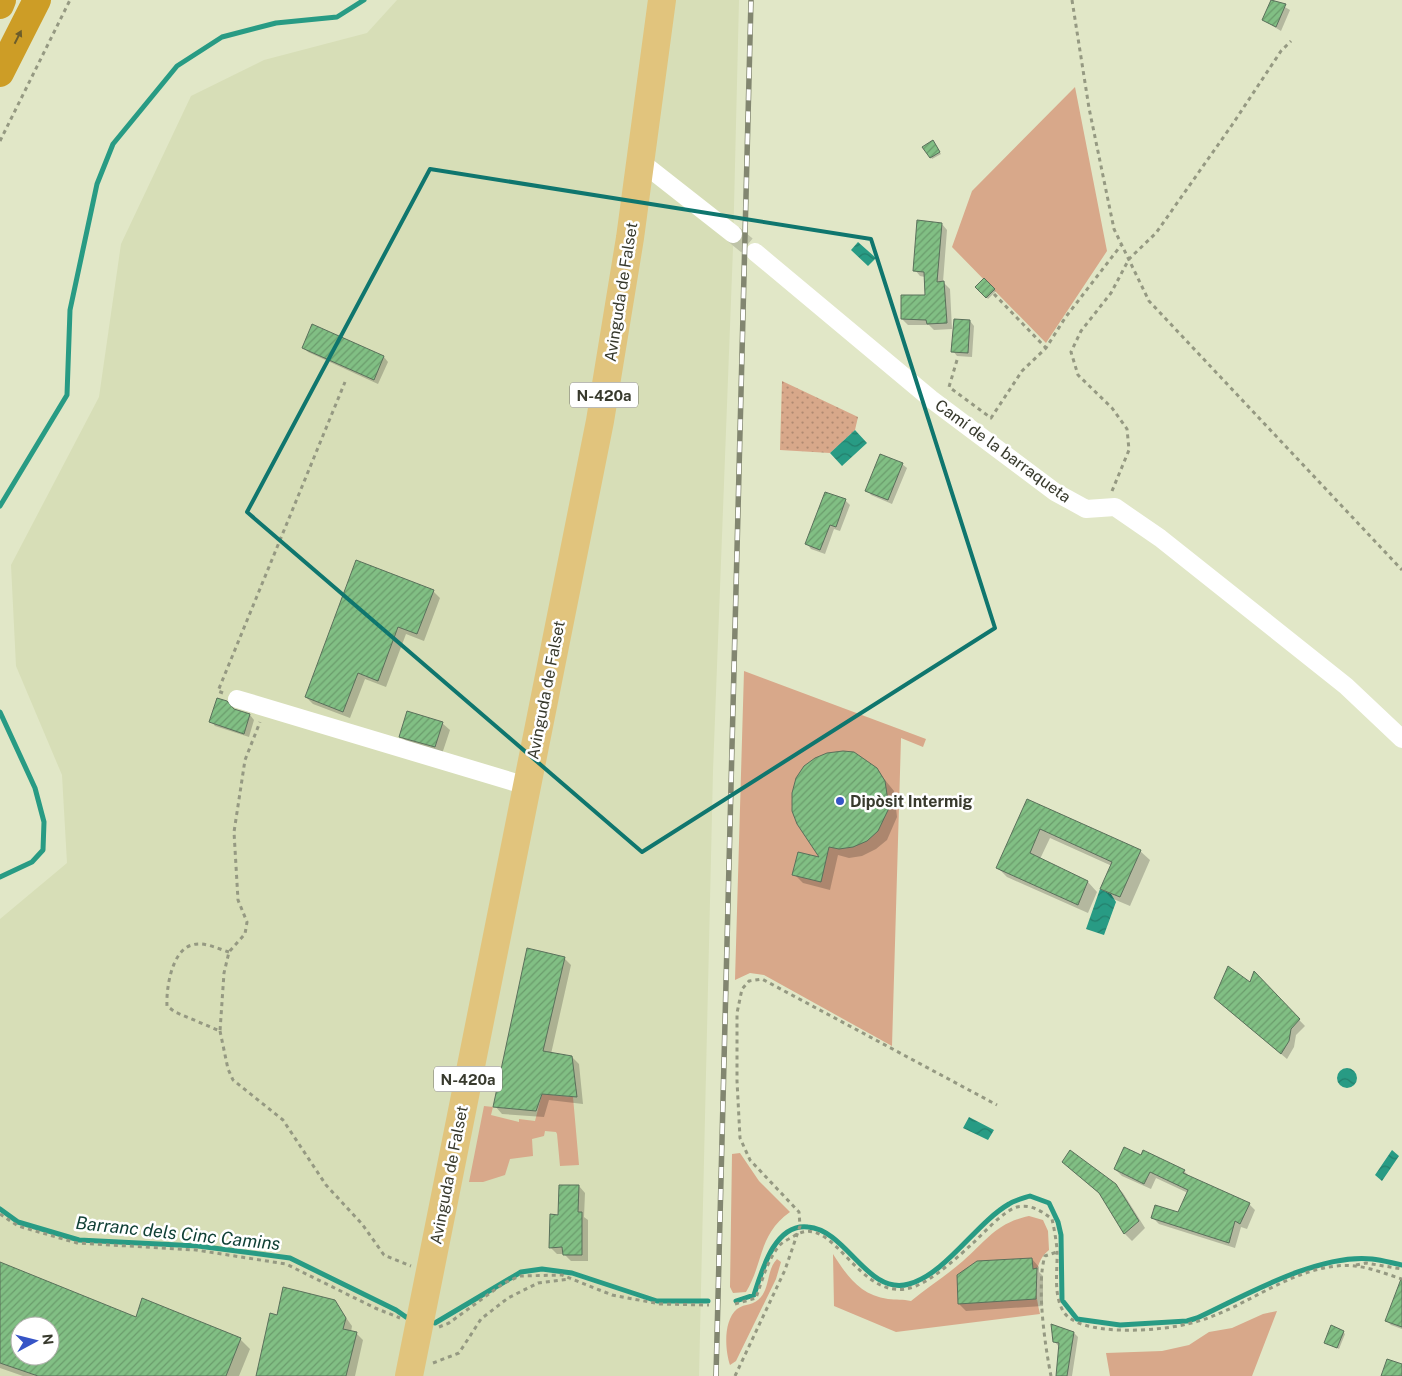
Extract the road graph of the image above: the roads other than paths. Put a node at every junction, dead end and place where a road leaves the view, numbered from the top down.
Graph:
1 (2, 0) edge
2 (37, 0) edge
3 (662, 0) edge
4 (0, 5) edge
5 (0, 73) edge
6 (640, 161) junction
7 (733, 234) tunnel mouth
8 (755, 252) tunnel mouth
9 (238, 699) road end
10 (1402, 739) edge
11 (527, 786) junction
12 (409, 1374) edge

1 - 4 highway
5 -> 2 highway
3 - 6 main road, Avinguda de Falset / N-420a
6 - 7 street
6 - 11 main road, Avinguda de Falset / N-420a
8 - 10 street, Camí de la barraqueta
9 - 11 street
11 - 12 main road, Avinguda de Falset / N-420a

